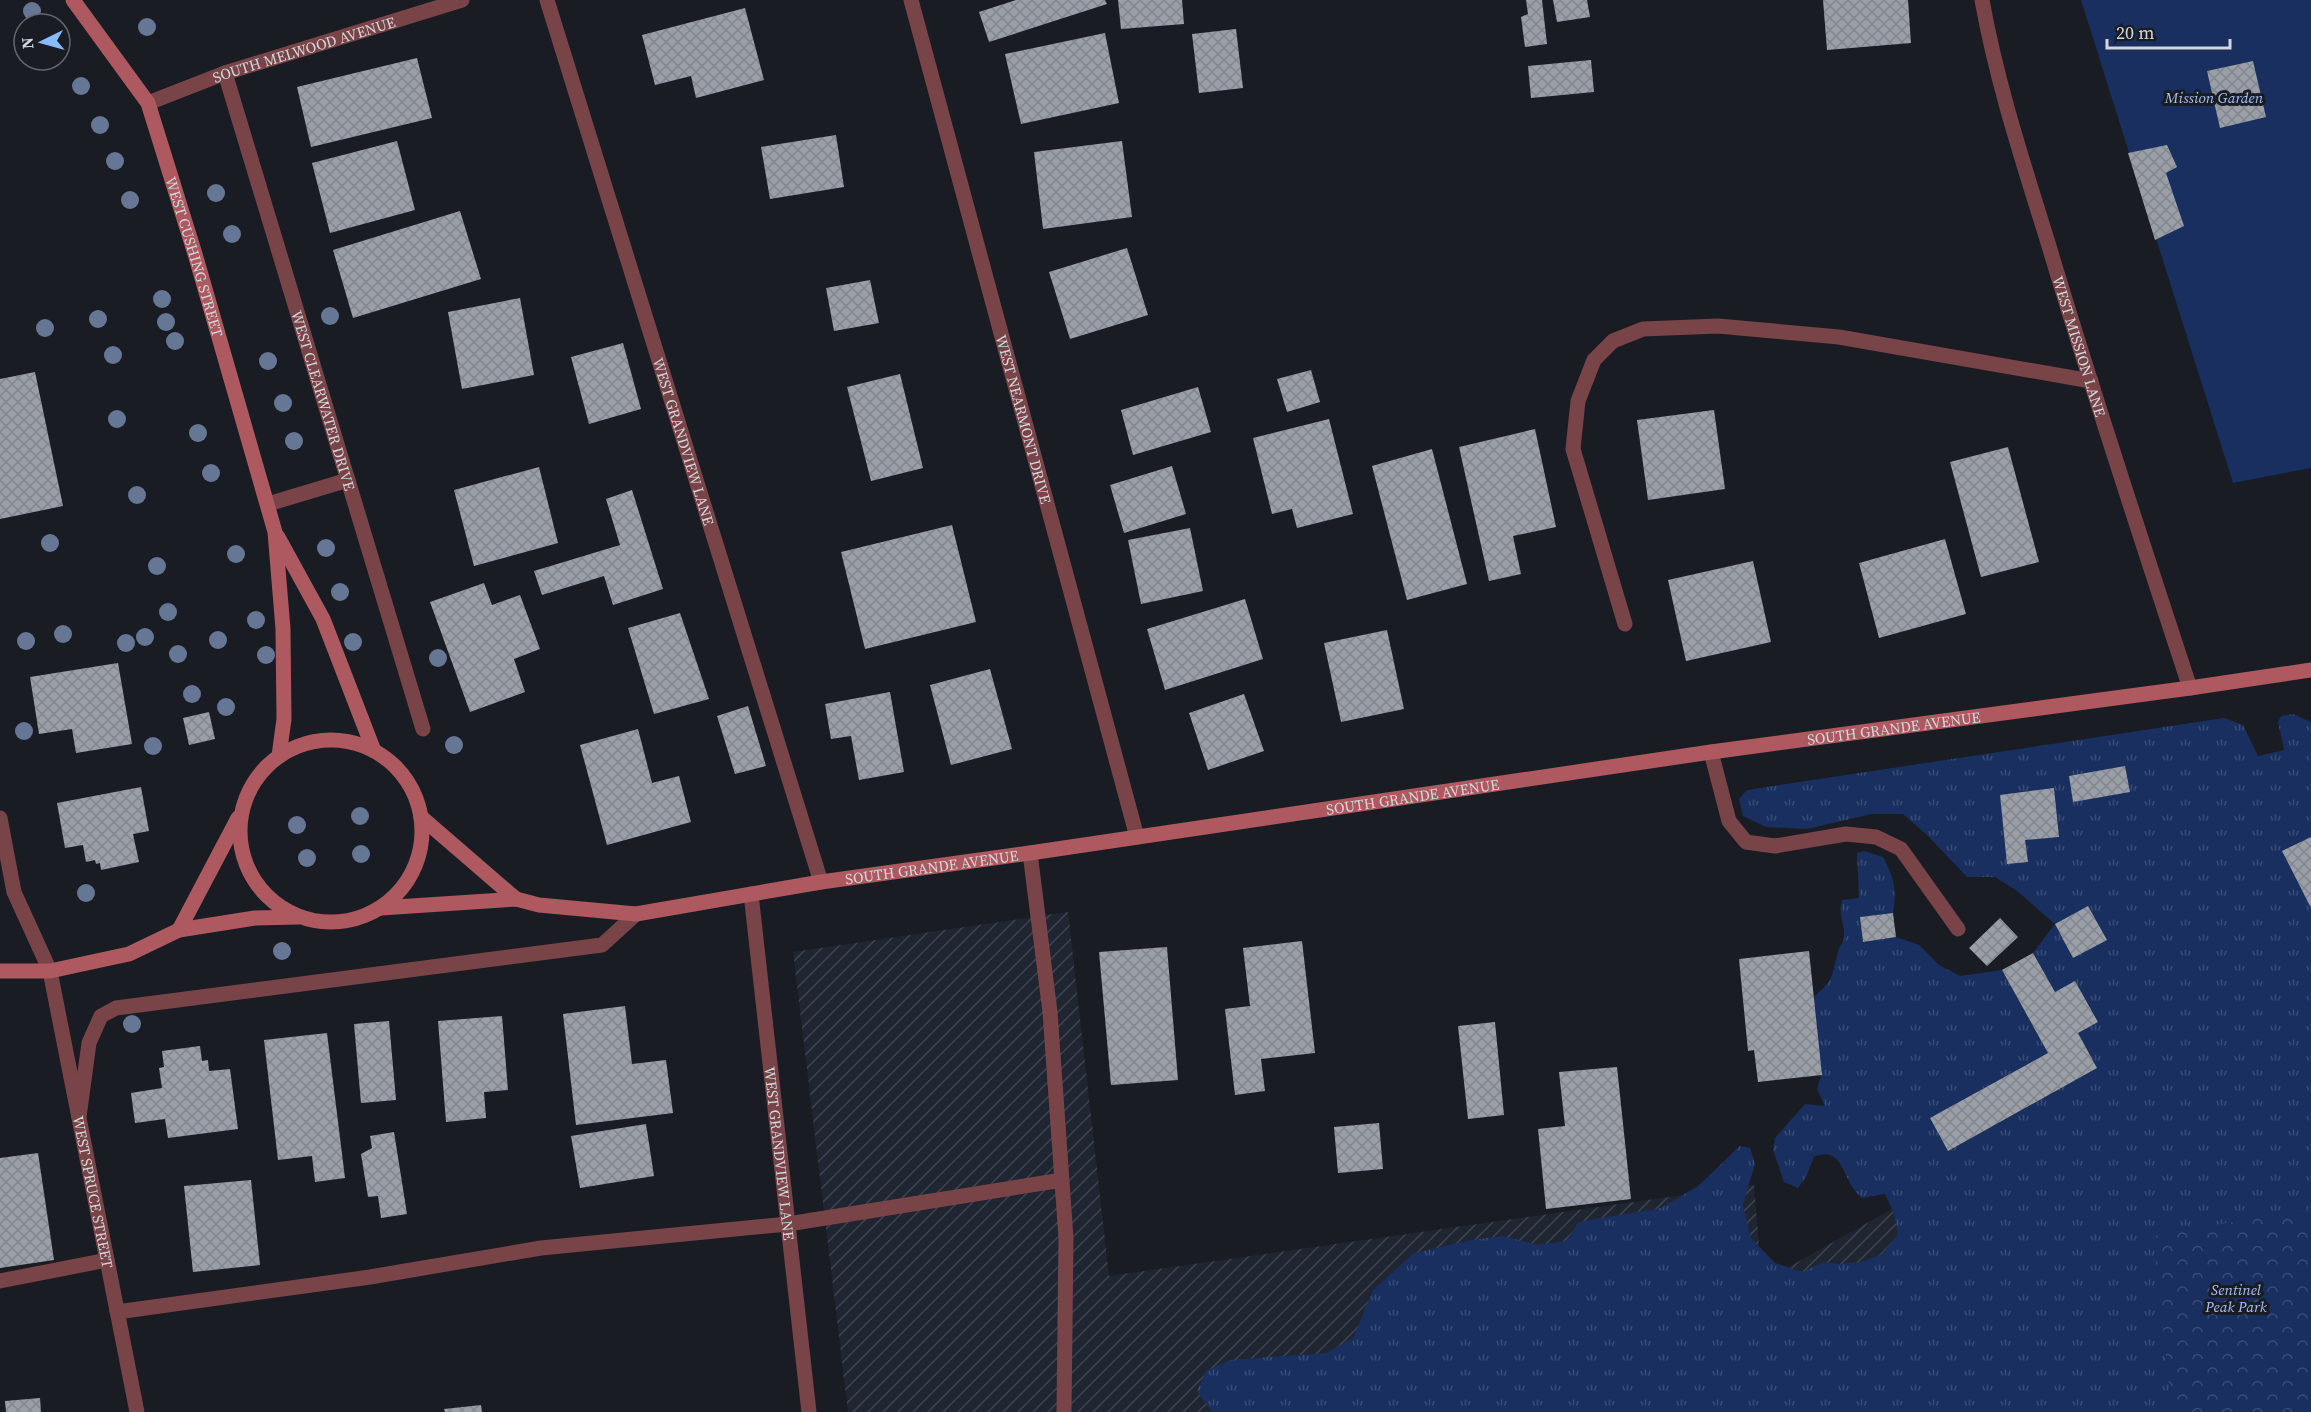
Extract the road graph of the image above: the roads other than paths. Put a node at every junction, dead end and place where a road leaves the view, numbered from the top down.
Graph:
1 (73, 0) edge
2 (462, 0) edge
3 (548, 0) edge
4 (911, 0) edge
5 (1982, 0) edge
6 (225, 74) junction
7 (148, 103) junction
8 (2091, 381) junction
9 (348, 480) junction
10 (268, 504) junction
11 (275, 532) junction
12 (1625, 624) dead end
13 (2311, 670) edge
14 (2190, 688) junction
15 (423, 729) dead end
16 (374, 751) junction
17 (1711, 752) junction
18 (279, 756) junction
19 (242, 810) junction
20 (421, 817) junction
21 (0, 818) edge
22 (1137, 837) junction
23 (1030, 854) junction
24 (821, 882) junction
25 (751, 894) junction
26 (516, 898) junction
27 (381, 908) junction
28 (636, 914) junction
29 (298, 917) junction
30 (1958, 929) dead end
31 (178, 930) junction
32 (50, 970) junction
33 (0, 971) edge
34 (79, 1117) junction
35 (1062, 1180) junction
36 (788, 1224) junction
37 (107, 1260) junction
38 (0, 1281) edge
39 (117, 1312) junction
40 (137, 1412) edge
41 (810, 1412) edge
42 (1064, 1412) edge

1 - 7 main road, WEST CUSHING STREET
2 - 6 street, SOUTH MELWOOD AVENUE
3 - 24 street, WEST GRANDVIEW LANE
4 - 22 street, WEST NEARMONT DRIVE
5 - 8 street, WEST MISSION LANE
6 - 7 street, SOUTH MELWOOD AVENUE
6 - 9 street, WEST CLEARWATER DRIVE
7 - 10 main road, WEST CUSHING STREET
8 - 12 street
8 - 14 street, WEST MISSION LANE
9 - 10 street
9 - 15 street, WEST CLEARWATER DRIVE
10 - 11 main road, WEST CUSHING STREET
11 - 16 main road, WEST CUSHING STREET
11 - 18 main road, WEST CUSHING STREET
13 - 14 main road, SOUTH GRANDE AVENUE
14 - 17 main road, SOUTH GRANDE AVENUE
16 - 18 main road
16 - 20 main road
17 - 22 main road, SOUTH GRANDE AVENUE
17 - 30 street
18 - 19 main road
19 - 29 main road
19 - 31 main road
20 - 26 main road, SOUTH GRANDE AVENUE
20 - 27 main road
21 - 32 street, WEST SPRUCE STREET
22 - 23 main road, SOUTH GRANDE AVENUE
23 - 24 main road, SOUTH GRANDE AVENUE
23 - 35 street
24 - 25 main road, SOUTH GRANDE AVENUE
25 - 28 main road, SOUTH GRANDE AVENUE
25 - 36 street, WEST GRANDVIEW LANE
26 - 27 main road, SOUTH GRANDE AVENUE
26 - 28 main road, SOUTH GRANDE AVENUE
27 - 29 main road
28 - 34 street
29 - 31 main road
31 - 32 main road
32 - 33 main road
32 - 34 street, WEST SPRUCE STREET
34 - 37 street, WEST SPRUCE STREET
35 - 36 street
35 - 42 street
36 - 39 street
36 - 41 street, WEST GRANDVIEW LANE
37 - 38 street
37 - 39 street, WEST SPRUCE STREET
39 - 40 street, WEST SPRUCE STREET

